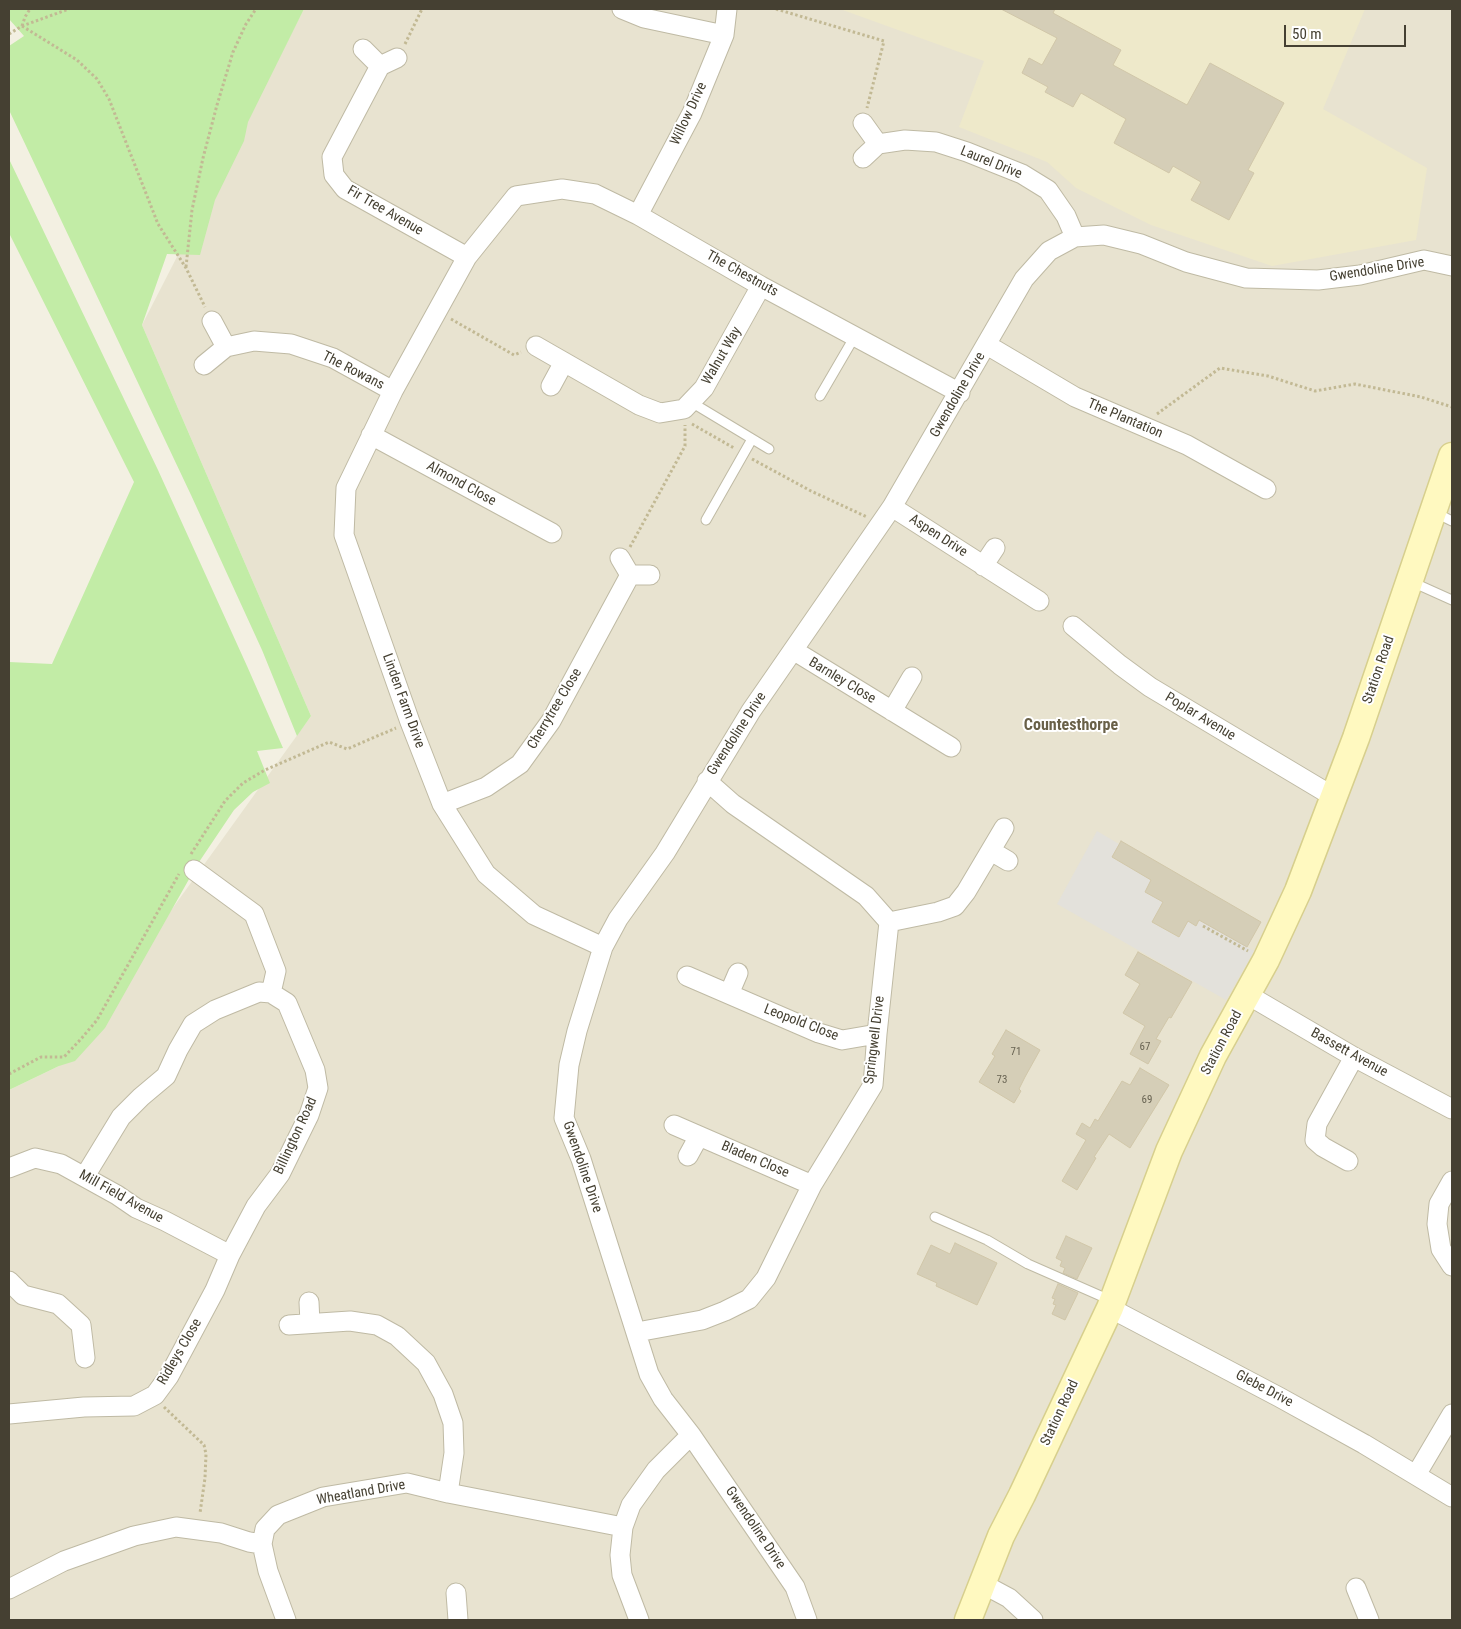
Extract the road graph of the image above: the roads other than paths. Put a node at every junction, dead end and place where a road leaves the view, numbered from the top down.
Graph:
1 (622, 9) edge
2 (727, 9) edge
3 (724, 35) junction
4 (363, 49) dead end
5 (397, 58) road end
6 (380, 66) junction
7 (863, 123) road end
8 (878, 144) junction
9 (863, 158) dead end
10 (516, 196) joint
11 (638, 215) junction
12 (1075, 237) junction
13 (467, 257) junction
14 (1452, 266) edge
15 (761, 286) junction
16 (212, 321) road end
17 (855, 336) junction
18 (987, 345) junction
19 (536, 346) road end
20 (226, 347) junction
21 (564, 362) junction
22 (204, 365) dead end
23 (551, 386) dead end
24 (393, 391) junction
25 (960, 393) junction
26 (820, 396) dead end
27 (691, 402) junction
28 (371, 435) junction
29 (752, 439) junction
30 (769, 449) dead end
31 (1452, 456) edge
32 (1266, 489) dead end
33 (892, 507) junction
34 (1443, 516) edge
35 (706, 520) dead end
36 (552, 533) dead end
37 (995, 548) dead end
38 (620, 558) road end
39 (983, 566) junction
40 (630, 575) junction
41 (650, 575) dead end
42 (1410, 581) junction
43 (1452, 600) edge
44 (1039, 601) dead end
45 (1073, 626) dead end
46 (793, 650) junction
47 (912, 677) dead end
48 (892, 711) junction
49 (951, 747) dead end
50 (707, 781) junction
51 (1334, 797) junction
52 (442, 804) junction
53 (1004, 828) dead end
54 (990, 851) junction
55 (1008, 861) dead end
56 (187, 866) road end
57 (889, 922) junction
58 (603, 947) junction
59 (738, 973) dead end
60 (686, 976) dead end
61 (270, 994) junction
62 (729, 994) junction
63 (1248, 995) junction
64 (876, 1034) junction
65 (1354, 1057) junction
66 (1452, 1109) edge
67 (674, 1125) dead end
68 (699, 1136) junction
69 (688, 1156) dead end
70 (1348, 1161) dead end
71 (9, 1168) edge
72 (85, 1176) junction
73 (1452, 1181) edge
74 (812, 1185) junction
75 (935, 1217) dead end
76 (230, 1255) junction
77 (1452, 1266) edge
78 (9, 1281) edge
79 (309, 1302) dead end
80 (1111, 1305) junction
81 (310, 1323) junction
82 (289, 1325) dead end
83 (637, 1332) junction
84 (85, 1358) dead end
85 (9, 1414) edge
86 (1452, 1414) edge
87 (692, 1435) junction
88 (1416, 1475) junction
89 (448, 1493) junction
90 (1452, 1497) edge
91 (623, 1527) junction
92 (262, 1544) junction
93 (981, 1583) junction
94 (1356, 1588) dead end
95 (9, 1589) edge
96 (456, 1594) dead end
97 (286, 1620) edge
98 (458, 1620) edge
99 (639, 1620) edge
100 (807, 1620) edge
101 (968, 1620) edge
102 (1033, 1620) edge
103 (1369, 1620) edge

1 - 3 street
2 - 3 street, Willow Drive
3 - 11 street, Willow Drive
4 - 6 street
5 - 6 street
6 - 13 street, Fir Tree Avenue
7 - 8 street
8 - 9 street
8 - 12 street, Laurel Drive
10 - 11 street, The Chestnuts
10 - 13 street, Linden Farm Drive
11 - 15 street, The Chestnuts
12 - 14 street, Gwendoline Drive
12 - 18 street, Gwendoline Drive
13 - 24 street, Linden Farm Drive
15 - 17 street, The Chestnuts
15 - 27 street, Walnut Way
16 - 20 street
17 - 25 street, The Chestnuts
17 - 26 lane
18 - 25 street, Gwendoline Drive
18 - 32 street, The Plantation
19 - 21 street, Walnut Way
20 - 22 street, The Rowans
20 - 24 street, The Rowans
21 - 23 street
21 - 27 street, Walnut Way
24 - 28 street, Linden Farm Drive
25 - 33 street, Gwendoline Drive
27 - 29 lane
28 - 36 street, Almond Close
28 - 52 street, Linden Farm Drive
29 - 30 lane
29 - 35 lane
31 - 34 street, Station Road
33 - 39 street, Aspen Drive
33 - 46 street, Gwendoline Drive
34 - 42 street, Station Road
37 - 39 street
38 - 40 street
39 - 44 street, Aspen Drive
40 - 41 street
40 - 52 street, Cherrytree Close
42 - 43 lane
42 - 51 street, Station Road
45 - 51 street, Poplar Avenue
46 - 48 street, Barnley Close
46 - 50 street, Gwendoline Drive
47 - 48 street
48 - 49 street, Barnley Close
50 - 57 street
50 - 58 street, Gwendoline Drive
51 - 63 street, Station Road
52 - 58 street, Linden Farm Drive
53 - 54 street
54 - 55 street
54 - 57 street
56 - 61 street
57 - 64 street, Springwell Drive
58 - 83 street, Gwendoline Drive
59 - 62 street
60 - 62 street, Leopold Close
61 - 72 street
61 - 76 street, Billington Road
62 - 64 street, Leopold Close
63 - 65 street, Bassett Avenue
63 - 80 street, Station Road
64 - 74 street, Springwell Drive
65 - 66 street, Bassett Avenue
65 - 70 street
67 - 68 street, Bladen Close
68 - 69 street
68 - 74 street, Bladen Close
71 - 72 street, Mill Field Avenue
72 - 76 street, Mill Field Avenue
73 - 77 street
74 - 83 street, Springwell Drive
75 - 80 lane
76 - 85 street, Ridleys Close
78 - 84 street
79 - 81 street
80 - 88 street, Glebe Drive
80 - 93 street, Station Road
81 - 82 street
81 - 89 street
83 - 87 street, Gwendoline Drive
86 - 88 street
87 - 91 street
87 - 100 street, Gwendoline Drive
88 - 90 street, Glebe Drive
89 - 91 street, Wheatland Drive
89 - 92 street, Wheatland Drive
91 - 99 street
92 - 95 street
92 - 97 street
93 - 101 street, Station Road
93 - 102 street
94 - 103 street
96 - 98 street

